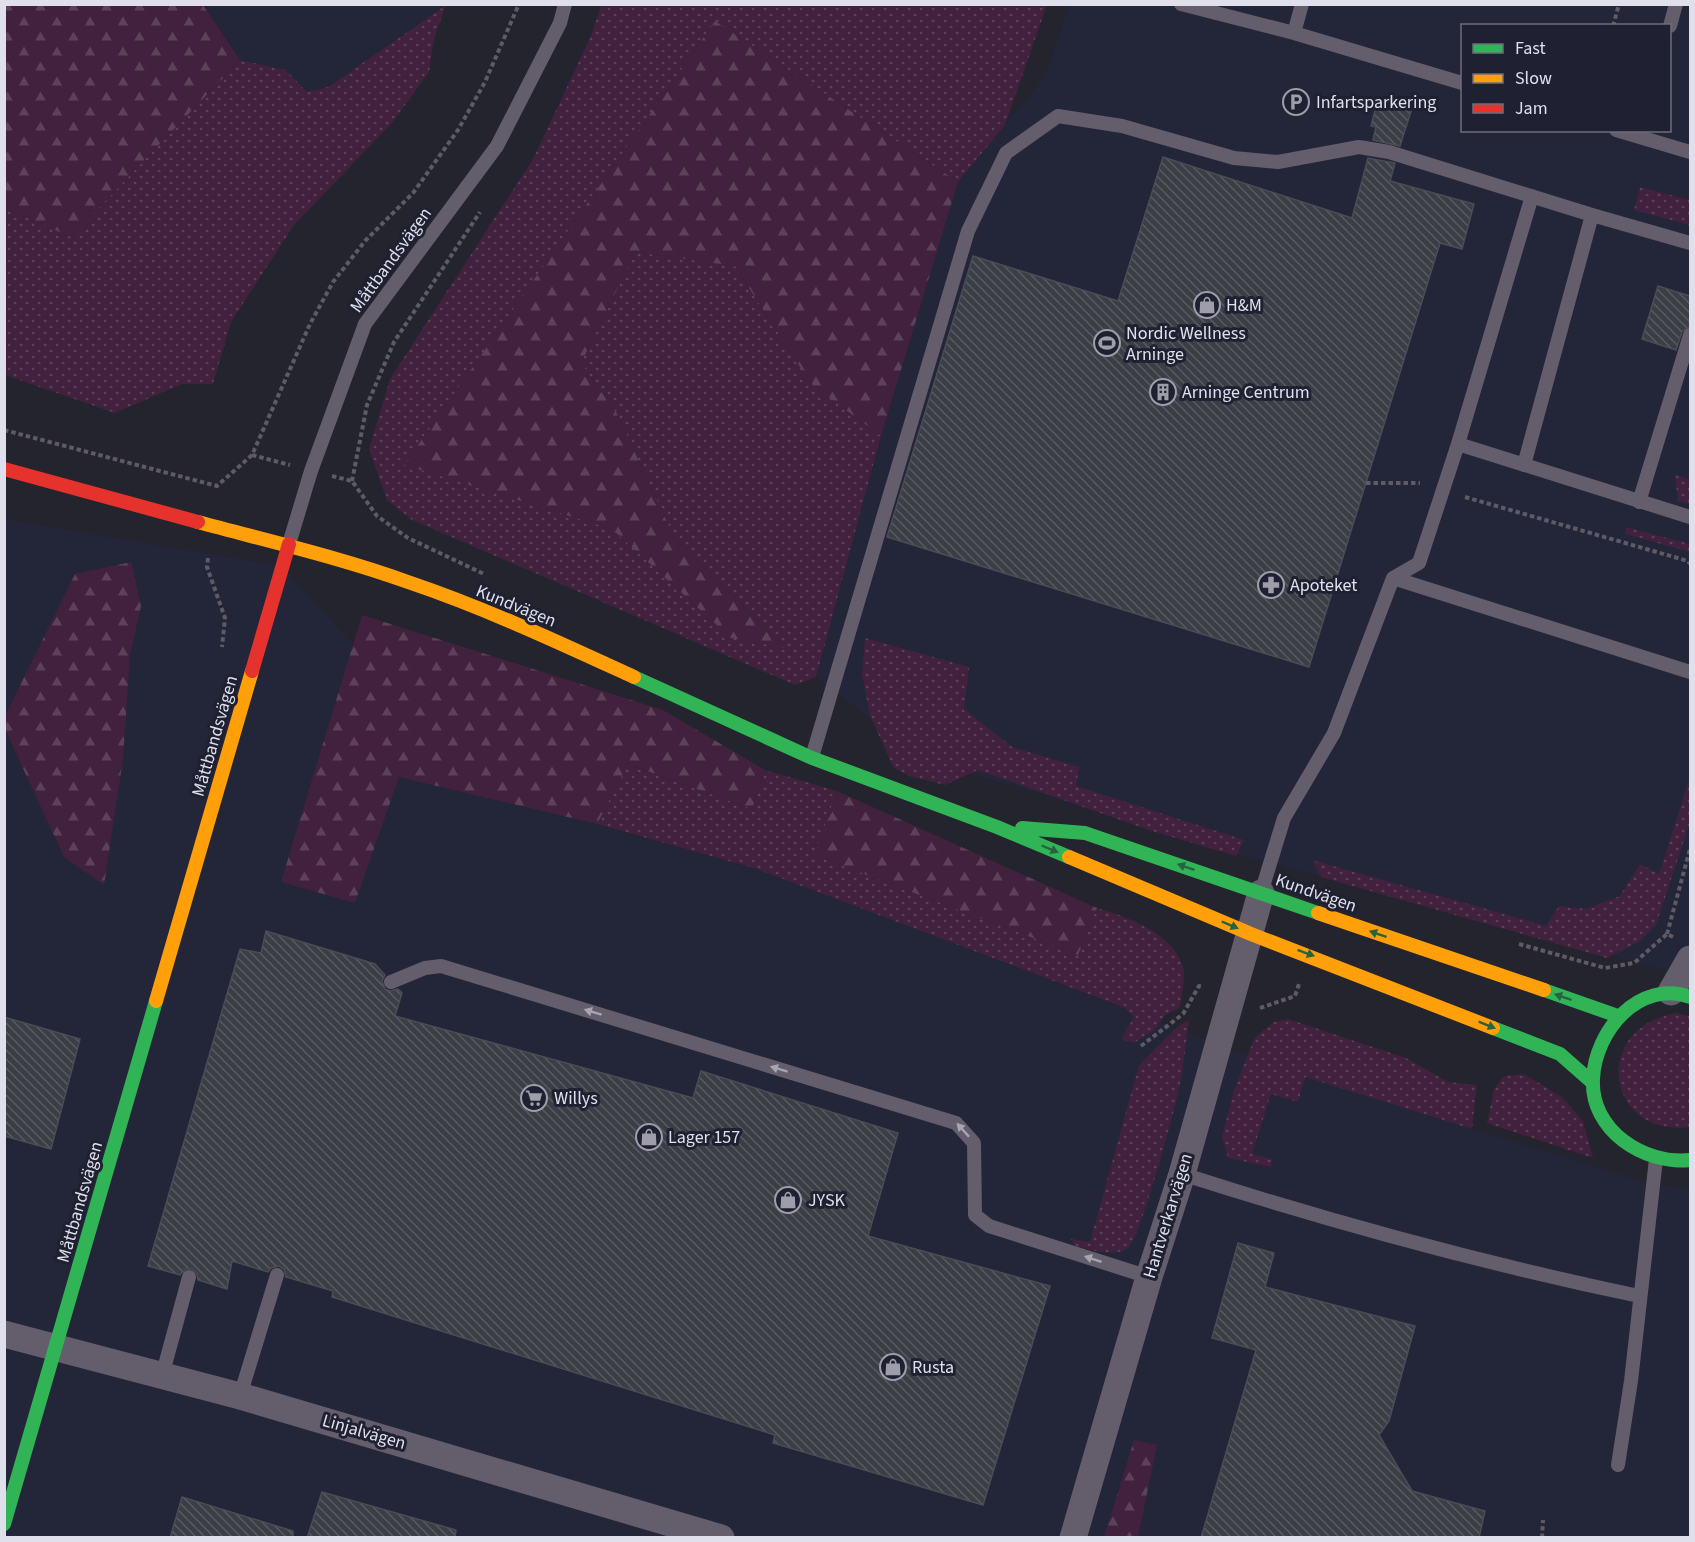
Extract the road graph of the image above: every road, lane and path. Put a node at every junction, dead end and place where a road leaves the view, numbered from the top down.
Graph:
1 (519, 4) edge
2 (565, 4) edge
3 (1180, 4) edge
4 (1302, 4) edge
5 (1619, 4) edge
6 (1676, 4) edge
7 (1614, 24) edge
8 (1671, 24) edge
9 (1294, 33) junction
10 (1461, 84) edge
11 (1638, 134) edge
12 (1690, 152) edge
13 (1532, 196) junction
14 (483, 208) dead end
15 (1592, 215) junction
16 (1690, 243) edge
17 (1690, 334) edge
18 (4, 430) edge
19 (1458, 444) junction
20 (252, 455) junction
21 (1524, 465) junction
22 (4, 469) edge
23 (311, 471) junction
24 (1366, 483) dead end
25 (217, 486) junction
26 (1442, 491) junction
27 (1639, 502) junction
28 (1690, 517) edge
29 (212, 526) junction
30 (289, 544) junction
31 (1690, 564) edge
32 (1393, 578) junction
33 (495, 579) dead end
34 (222, 654) dead end
35 (1690, 672) edge
36 (812, 758) junction
37 (997, 827) junction
38 (1690, 849) edge
39 (1261, 893) junction
40 (1251, 934) junction
41 (1667, 934) dead end
42 (1690, 959) edge
43 (391, 982) dead end
44 (1681, 994) edge
45 (1618, 1016) junction
46 (1593, 1083) junction
47 (1656, 1159) junction
48 (1690, 1160) edge
49 (1182, 1174) junction
50 (277, 1275) dead end
51 (1149, 1277) junction
52 (189, 1278) dead end
53 (1639, 1296) junction
54 (4, 1334) edge
55 (57, 1350) junction
56 (162, 1376) junction
57 (240, 1396) junction
58 (1618, 1465) dead end
59 (1543, 1520) dead end
60 (4, 1524) edge
61 (721, 1538) edge
62 (1073, 1538) edge
63 (1542, 1538) edge

1 - 20 path
2 - 23 lane, Måttbandsvägen
3 - 9 lane
4 - 9 lane
5 - 7 path
6 - 8 lane
9 - 10 lane
11 - 12 lane
13 - 15 lane
13 - 19 lane
13 - 36 lane
14 - 33 path
15 - 16 lane
15 - 21 lane
17 - 27 lane
18 - 25 path
19 - 21 lane
19 - 26 lane
20 - 23 path
20 - 25 path
21 - 27 lane
22 - 29 street, Kundvägen
23 - 30 lane, Måttbandsvägen
24 - 26 path
25 - 29 path
26 - 31 path
26 - 32 lane
27 - 28 lane
29 - 30 street, Kundvägen
29 - 34 path
30 - 36 street, Kundvägen
30 - 55 street, Måttbandsvägen
32 - 35 lane
32 - 39 lane
36 - 37 street, Kundvägen
39 -> 37 street, Kundvägen
37 -> 40 street, Kundvägen
38 - 41 path
39 - 40 street, Hantverkarvägen
45 -> 39 street, Kundvägen
40 -> 46 street, Kundvägen
40 - 49 street, Hantverkarvägen
42 - 44 street
51 -> 43 lane
44 - 45 street
45 - 46 street
46 - 47 street
47 - 48 street
47 - 53 lane
49 - 51 street, Hantverkarvägen
49 - 53 lane
50 - 57 lane
51 - 62 street, Hantverkarvägen
52 - 56 lane
53 - 58 lane
54 - 55 street, Linjalvägen
55 - 56 street, Linjalvägen
55 - 60 street, Måttbandsvägen
56 - 57 street, Linjalvägen
57 - 61 street, Linjalvägen
59 - 63 path

